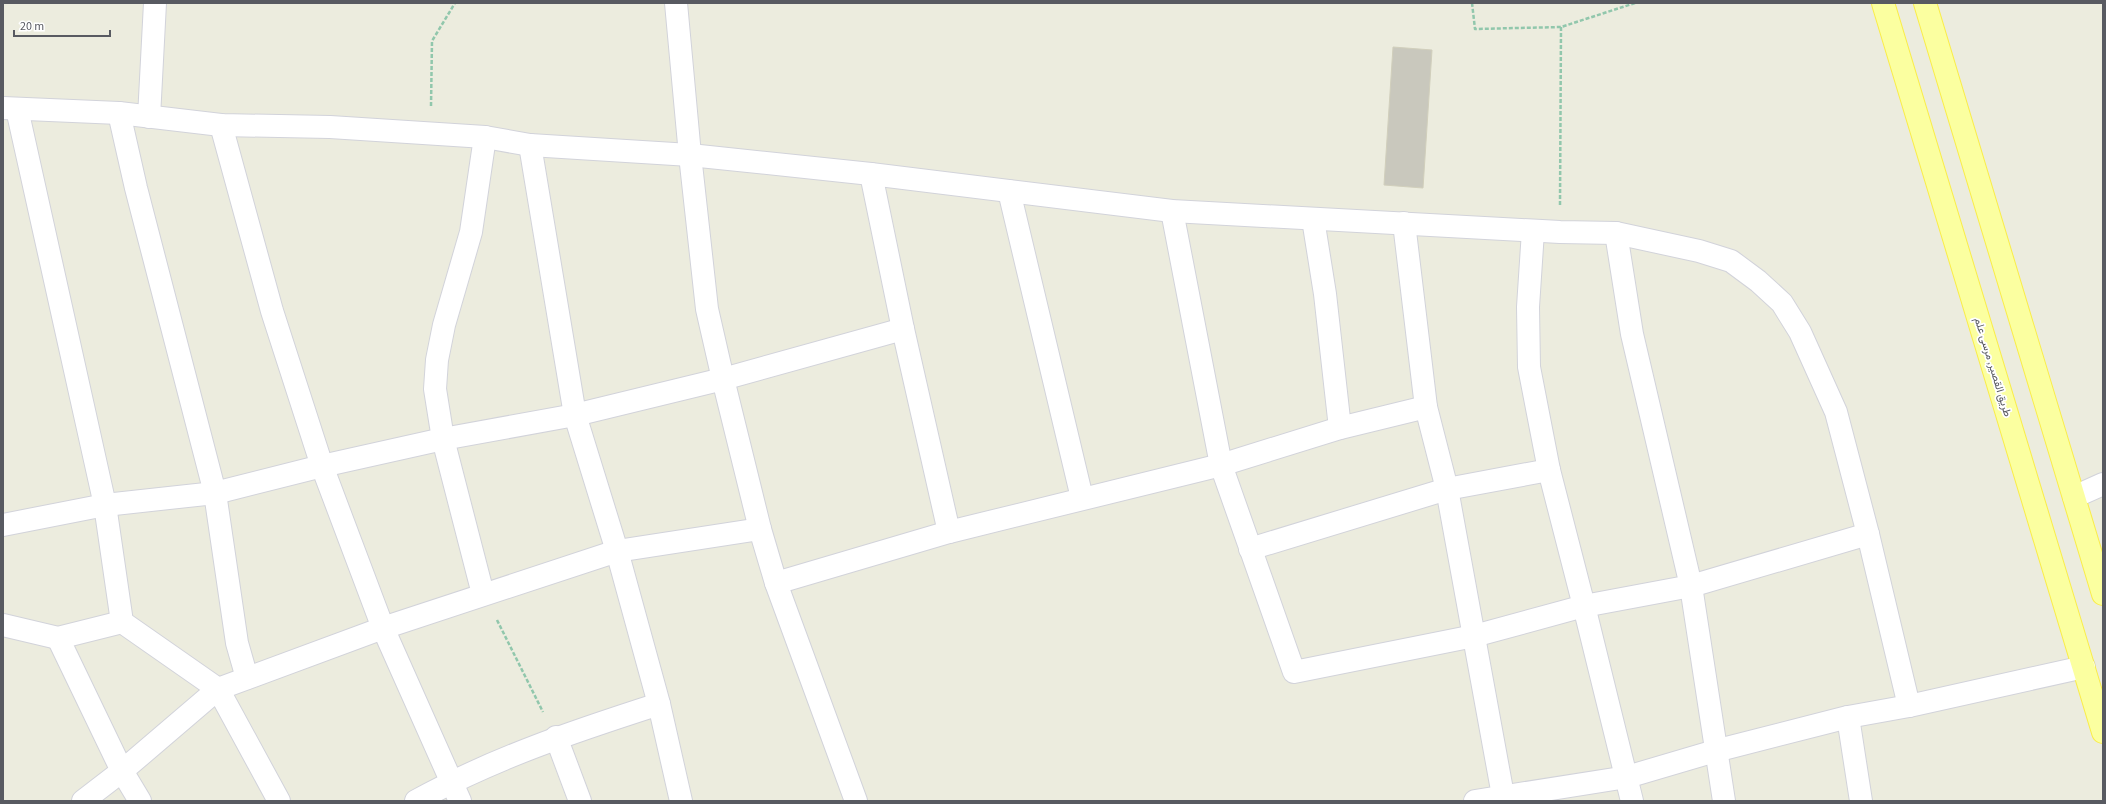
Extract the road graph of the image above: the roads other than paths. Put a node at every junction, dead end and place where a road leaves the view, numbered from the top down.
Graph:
1 (155, 3) edge
2 (676, 3) edge
3 (1883, 3) edge
4 (1925, 3) edge
5 (10, 108) edge
6 (119, 113) junction
7 (149, 117) junction
8 (221, 125) junction
9 (485, 137) junction
10 (530, 145) junction
11 (690, 155) junction
12 (871, 174) junction
13 (1009, 190) junction
14 (1172, 211) junction
15 (1313, 219) junction
16 (1404, 223) junction
17 (1533, 231) junction
18 (1616, 233) junction
19 (903, 329) junction
20 (723, 379) junction
21 (1426, 407) junction
22 (575, 415) junction
23 (1340, 428) junction
24 (443, 439) junction
25 (1221, 464) junction
26 (322, 466) junction
27 (1548, 470) junction
28 (2103, 484) edge
29 (1446, 489) junction
30 (215, 493) junction
31 (2074, 497) junction
32 (1082, 498) junction
33 (105, 505) junction
34 (3, 525) edge
35 (760, 529) junction
36 (949, 532) junction
37 (1868, 534) junction
38 (1250, 549) junction
39 (617, 551) junction
40 (776, 583) junction
41 (1691, 586) junction
42 (483, 594) junction
43 (2103, 594) edge
44 (1584, 606) junction
45 (122, 622) junction
46 (3, 625) edge
47 (383, 628) junction
48 (1474, 636) junction
49 (58, 638) junction
50 (2084, 668) junction
51 (247, 678) junction
52 (218, 689) junction
53 (659, 704) junction
54 (1910, 706) junction
55 (1848, 717) junction
56 (2103, 732) edge
57 (556, 737) junction
58 (1715, 751) junction
59 (122, 771) junction
60 (1627, 777) junction
61 (455, 792) edge
62 (1504, 798) edge
63 (82, 801) edge
64 (140, 801) edge
65 (279, 801) edge
66 (416, 801) edge
67 (580, 801) edge
68 (681, 801) edge
69 (856, 801) edge
70 (1475, 801) edge
71 (1632, 801) edge
72 (1724, 801) edge
73 (1862, 801) edge

1 - 7 street
2 - 11 street
3 - 50 main road, طريق القصير, مرسى علم
4 - 31 main road
5 - 6 street
5 - 33 street
6 - 7 street
6 - 30 street
7 - 8 street
8 - 9 street
8 - 26 street
9 - 10 street
9 - 24 street
10 - 11 street
10 - 22 street
11 - 12 street
11 - 20 street
12 - 13 street
12 - 19 street
13 - 14 street
13 - 32 street
14 - 15 street
14 - 25 street
15 - 16 street
15 - 23 street
16 - 17 street
16 - 21 street
17 - 18 street
17 - 27 street
18 - 37 street
18 - 41 street
19 - 20 street
19 - 36 street
20 - 22 street
20 - 35 street
21 - 23 street
21 - 29 street
22 - 24 street
22 - 39 street
23 - 25 street
24 - 26 street
24 - 42 street
25 - 32 street
25 - 38 street
26 - 30 street
26 - 47 street
27 - 29 street
27 - 44 street
28 - 31 street
29 - 38 street
29 - 48 street
30 - 33 street
30 - 51 street
31 - 43 main road
32 - 36 street
33 - 34 street
33 - 45 street
35 - 39 street
35 - 40 street
36 - 40 street
37 - 41 street
37 - 54 street
38 - 48 street
39 - 42 street
39 - 53 street
40 - 69 street
41 - 44 street
41 - 58 street
42 - 47 street
44 - 48 street
44 - 60 street
45 - 49 street
45 - 52 street
46 - 49 street
47 - 51 street
47 - 61 street
48 - 62 street
49 - 59 street
50 - 54 street
50 - 56 main road, طريق القصير, مرسى علم
51 - 52 street
52 - 59 street
52 - 65 street
53 - 57 street
53 - 68 street
54 - 55 street
55 - 58 street
55 - 73 street
57 - 61 street
57 - 67 street
58 - 60 street
58 - 72 street
59 - 63 street
59 - 64 street
60 - 62 street
60 - 71 street
61 - 66 street
62 - 70 street

